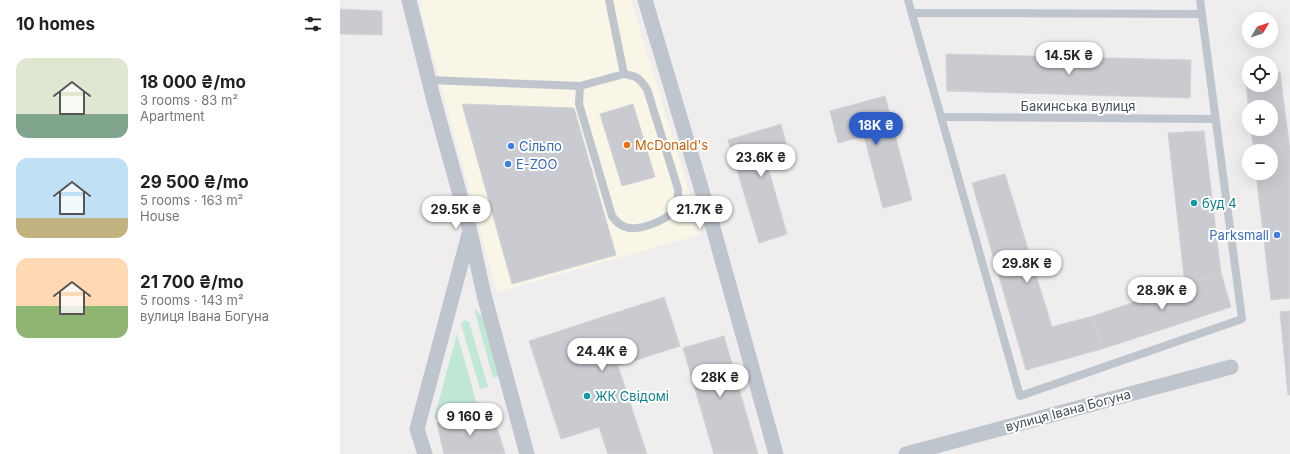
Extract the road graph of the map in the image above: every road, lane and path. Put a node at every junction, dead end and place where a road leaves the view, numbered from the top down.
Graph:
1 (409, 0) edge
2 (609, 0) edge
3 (645, 0) edge
4 (908, 0) edge
5 (1200, 0) edge
6 (912, 13) junction
7 (1202, 14) junction
8 (624, 74) junction
9 (429, 80) junction
10 (580, 86) junction
11 (941, 117) junction
12 (1215, 119) junction
13 (470, 231) junction
14 (1230, 367) dead end
15 (425, 454) edge
16 (526, 454) edge
17 (776, 454) edge
18 (906, 454) edge

1 - 9 street
2 - 8 lane
3 - 17 street
4 - 6 lane
5 - 7 lane
6 - 7 lane
6 - 11 lane
7 - 12 lane
8 - 10 lane
8 - 10 lane
9 - 10 lane
9 - 13 street
11 - 12 lane, Бакинська вулиця
11 - 12 lane
13 - 15 street
13 - 16 street
14 - 18 street, вулиця Івана Богуна

